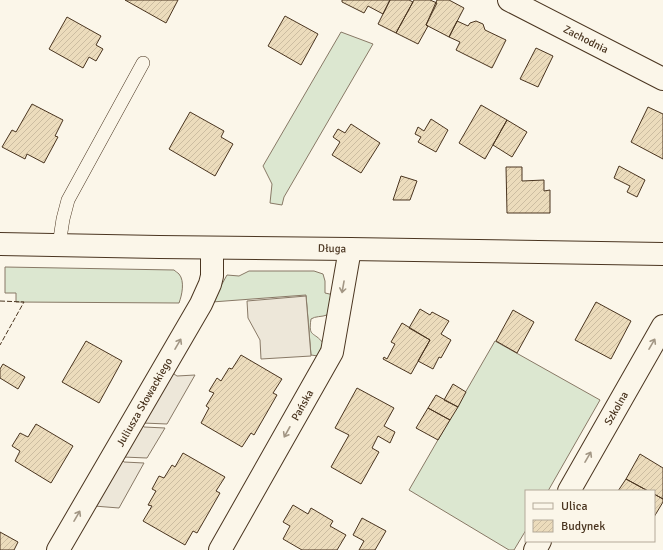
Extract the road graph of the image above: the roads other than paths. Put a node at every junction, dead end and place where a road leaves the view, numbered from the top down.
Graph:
1 (509, 0) edge
2 (143, 63) dead end
3 (663, 79) edge
4 (0, 244) edge
5 (59, 245) junction
6 (212, 248) junction
7 (350, 249) junction
8 (663, 254) edge
9 (663, 326) edge
10 (570, 490) edge
11 (58, 550) edge
12 (220, 550) edge

1 - 3 street, Zachodnia
2 - 5 lane
4 - 5 street, Długa
5 - 6 street, Długa
6 - 7 street, Długa
11 -> 6 street, Juliusza Słowackiego
7 - 8 street, Długa
7 -> 12 street, Pańska
10 -> 9 street, Szkolna

